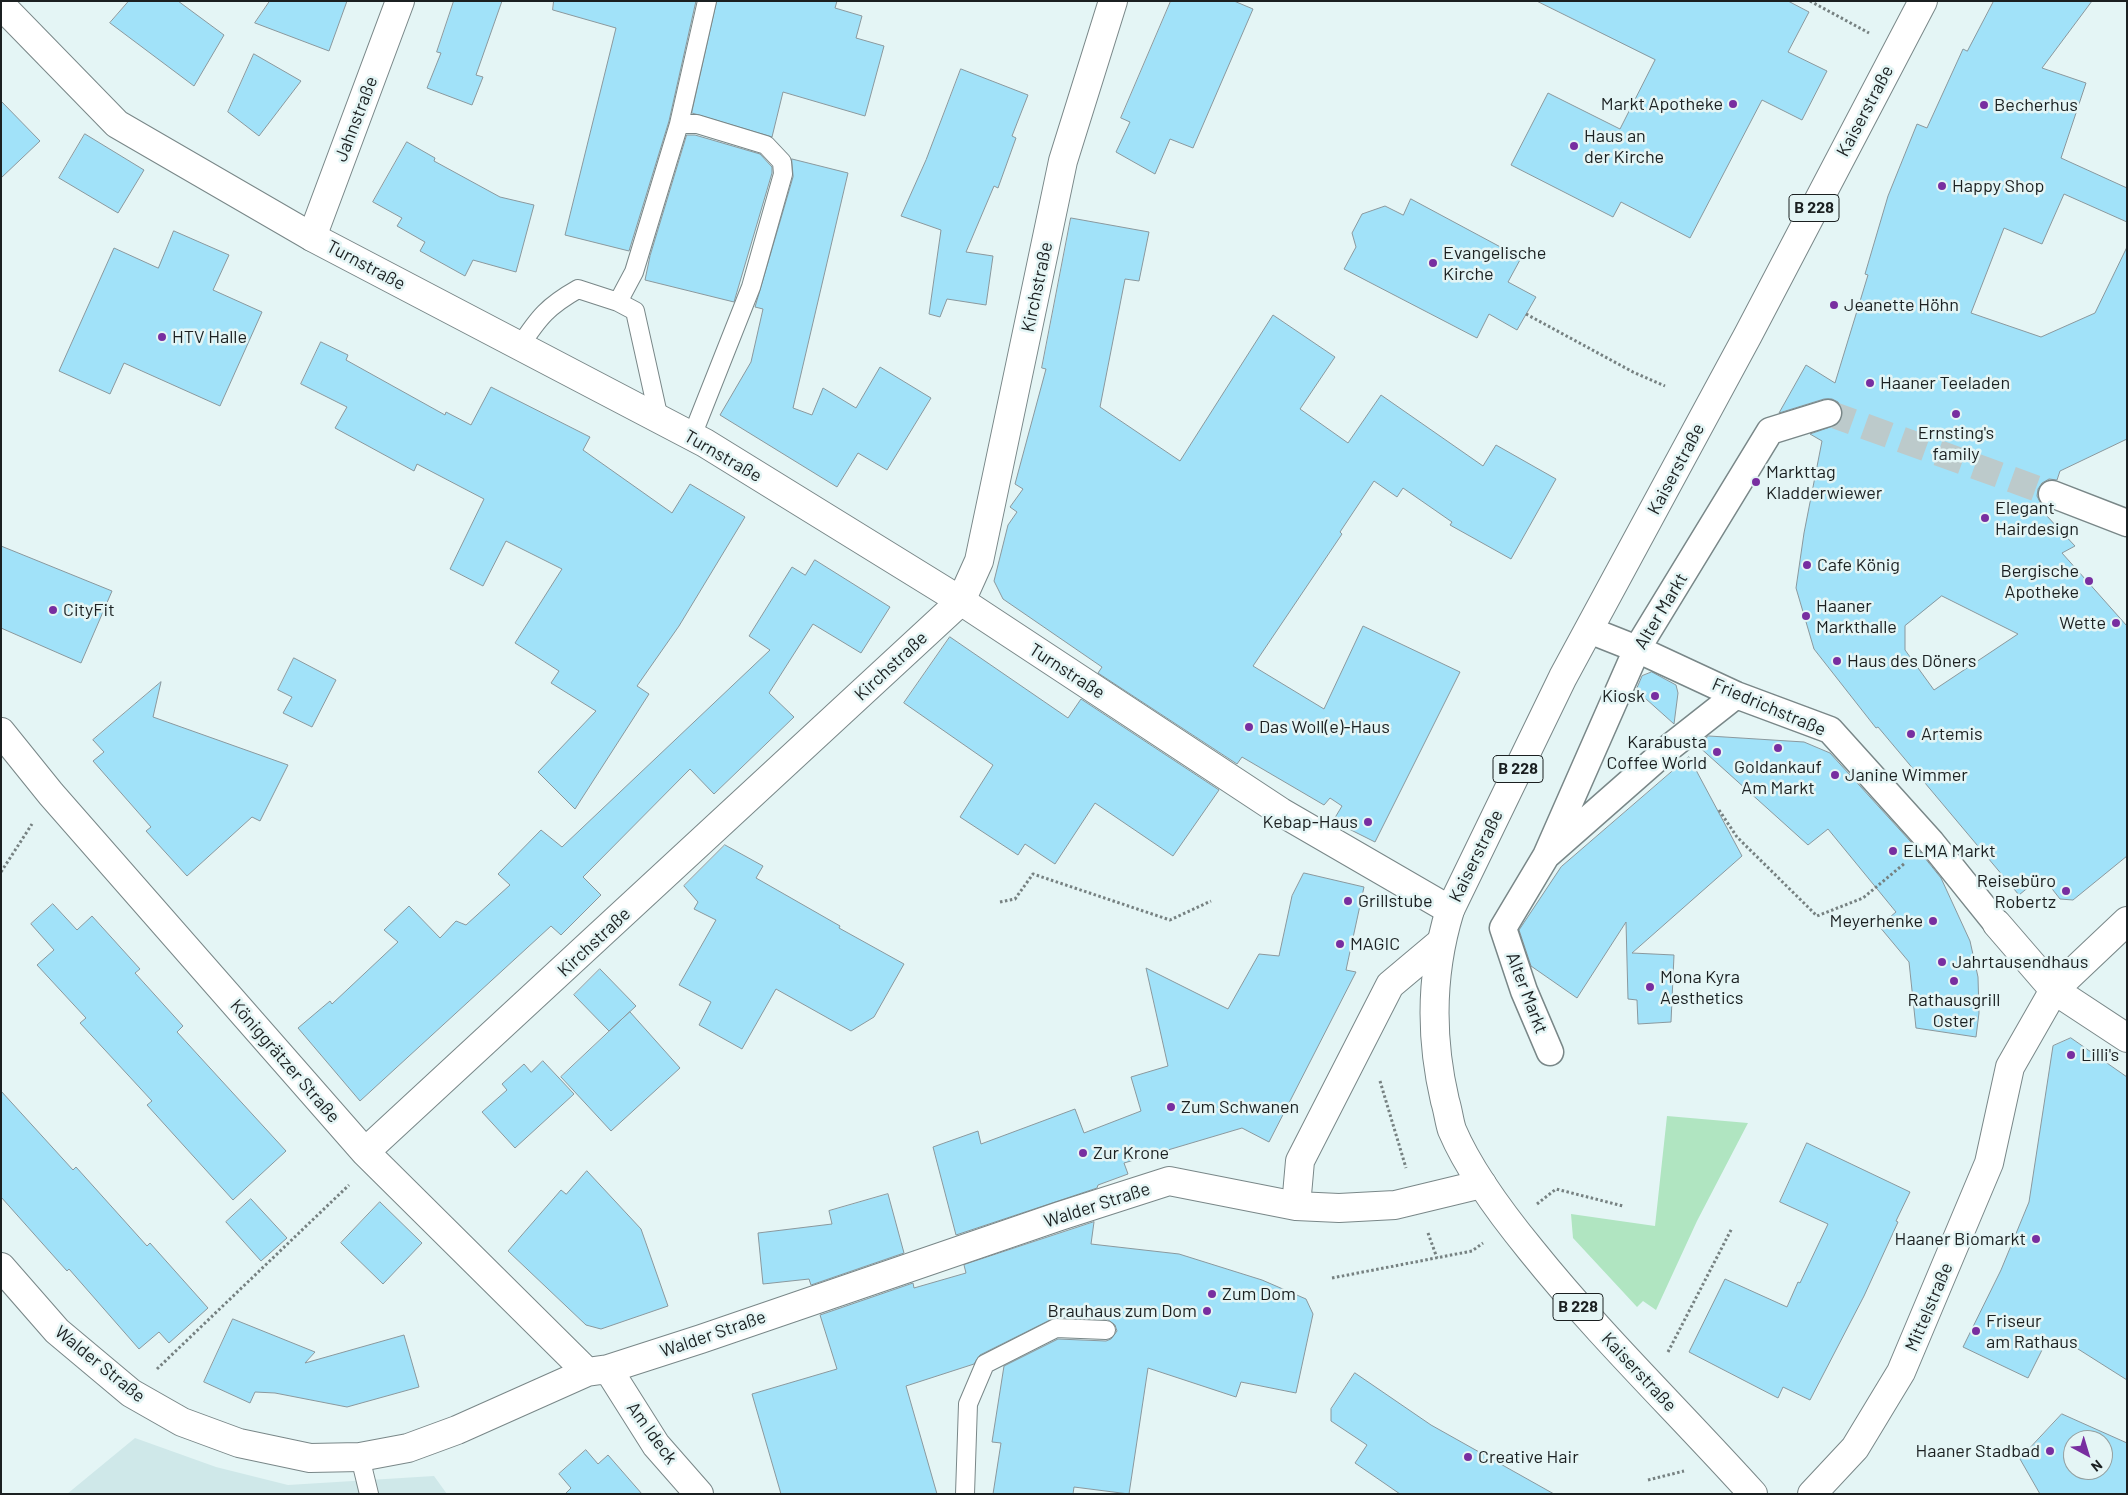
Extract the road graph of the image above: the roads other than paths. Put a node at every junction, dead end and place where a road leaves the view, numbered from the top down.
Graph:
1 (400, 1) edge
2 (707, 1) edge
3 (1113, 1) edge
4 (1923, 1) edge
5 (1, 5) edge
6 (679, 124) junction
7 (312, 237) junction
8 (618, 302) junction
9 (520, 346) junction
10 (1828, 413) tunnel mouth
11 (659, 419) junction
12 (692, 436) junction
13 (2052, 494) tunnel mouth
14 (2127, 523) edge
15 (962, 601) junction
16 (1589, 630) junction
17 (1637, 648) junction
18 (1736, 694) junction
19 (1, 732) edge
20 (1546, 856) junction
21 (1450, 910) junction
22 (2127, 921) edge
23 (1997, 924) joint
24 (1440, 943) junction
25 (2054, 990) junction
26 (2127, 1038) edge
27 (1550, 1052) dead end
28 (369, 1157) junction
29 (1482, 1184) junction
30 (1296, 1206) junction
31 (1, 1267) edge
32 (1106, 1330) dead end
33 (598, 1370) junction
34 (360, 1456) junction
35 (369, 1494) edge
36 (699, 1494) edge
37 (965, 1494) edge
38 (1752, 1494) edge
39 (1812, 1494) edge

1 - 7 street, Jahnstraße
2 - 6 lane
3 - 15 street, Kirchstraße
4 - 16 street, Kaiserstraße / B 228
5 - 7 street, Turnstraße
6 - 8 lane
6 - 12 lane
7 - 9 street, Turnstraße
8 - 9 lane
8 - 11 lane
9 - 11 street, Turnstraße
10 - 17 street, Alter Markt
11 - 12 street, Turnstraße
12 - 15 street, Turnstraße
13 - 14 street
15 - 21 street, Turnstraße
15 - 28 street, Kirchstraße
16 - 17 street, Friedrichstraße
16 - 21 street, Kaiserstraße / B 228
17 - 18 street, Friedrichstraße
17 - 20 street, Alter Markt
18 - 20 street, Alter Markt
18 - 23 street, Friedrichstraße
19 - 28 street, Königgrätzer Straße
20 - 27 street, Alter Markt
21 - 24 street, Kaiserstraße / B 228
22 - 25 street, Mittelstraße
23 - 25 street, Friedrichstraße
24 - 29 street, Kaiserstraße / B 228
24 - 30 street
25 - 26 street, Friedrichstraße
25 - 39 street, Mittelstraße
28 - 33 street, Königgrätzer Straße
29 - 30 street, Walder Straße
29 - 38 street, Kaiserstraße / B 228
30 - 33 street, Walder Straße
31 - 34 street, Walder Straße
32 - 37 lane
33 - 34 street, Walder Straße
33 - 36 street, Am Ideck
34 - 35 lane

